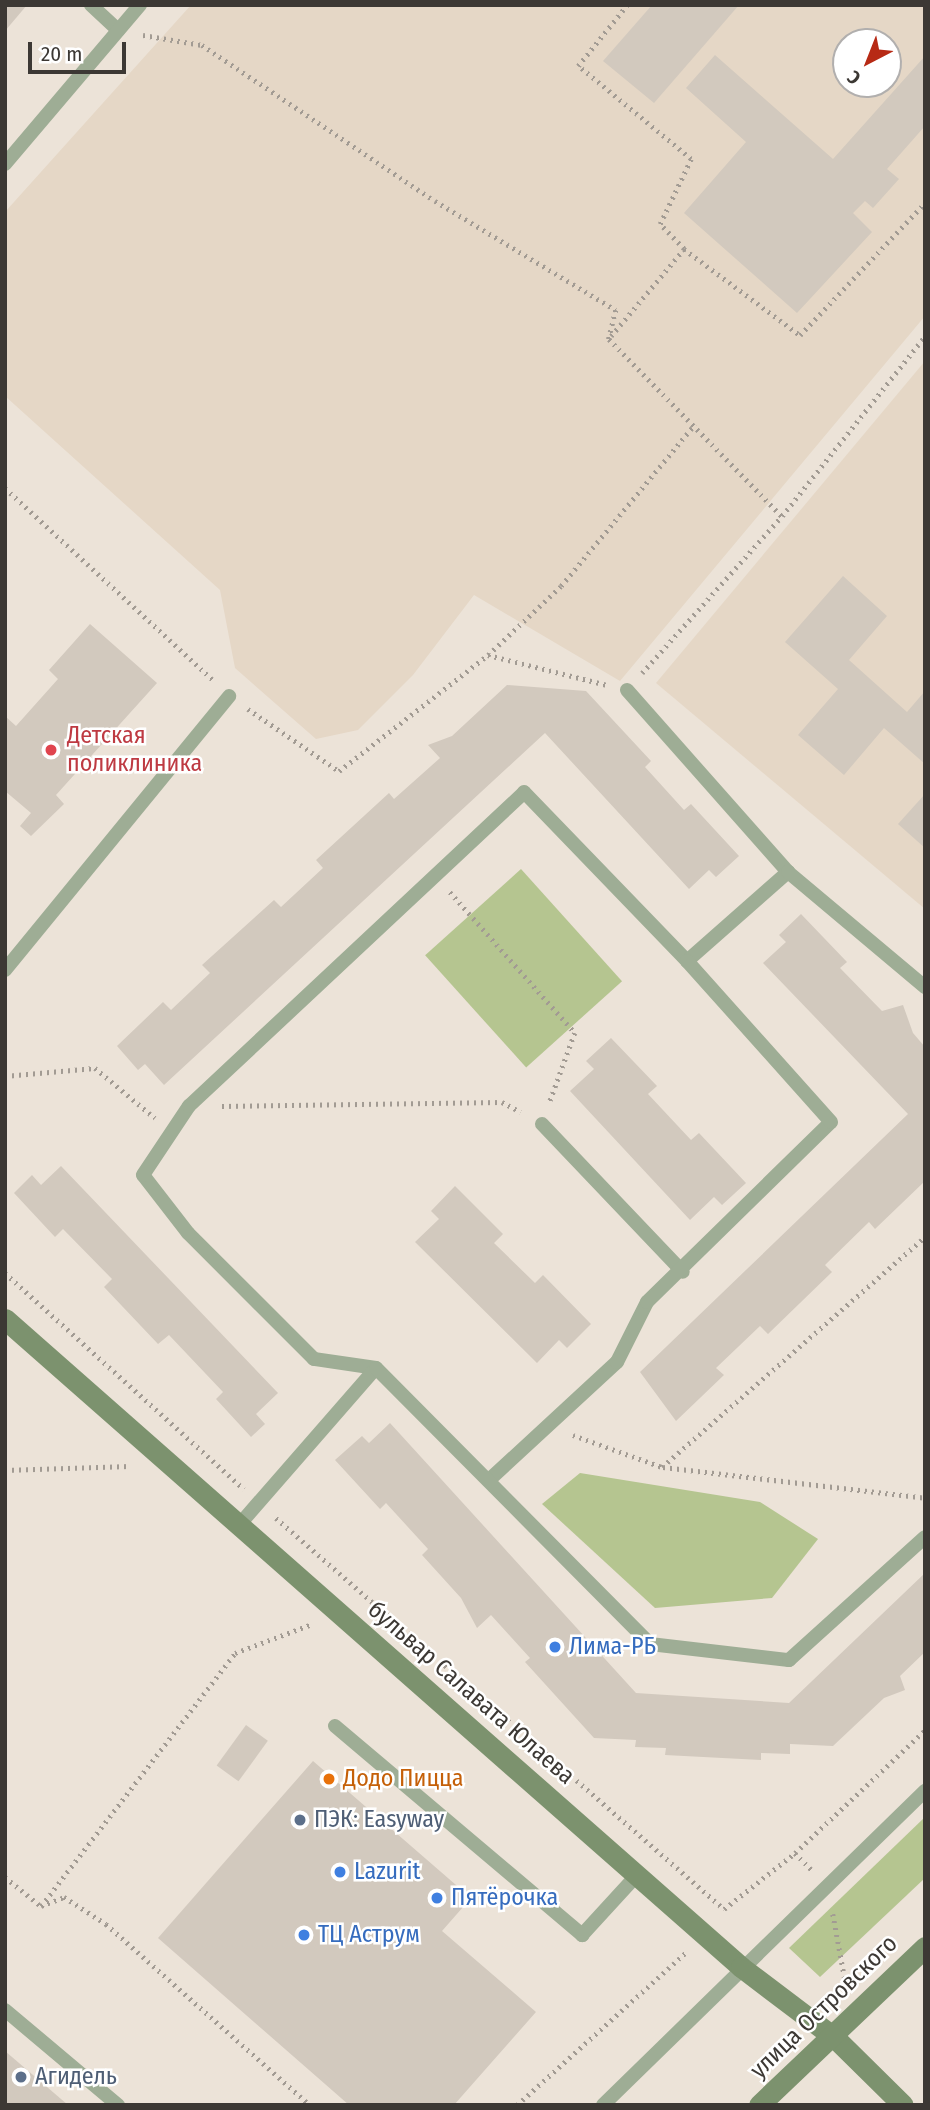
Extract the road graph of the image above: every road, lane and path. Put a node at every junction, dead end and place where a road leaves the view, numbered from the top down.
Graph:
1 (91, 5) edge
2 (140, 5) edge
3 (627, 5) edge
4 (118, 30) junction
5 (5, 164) edge
6 (925, 203) edge
7 (684, 249) junction
8 (925, 336) edge
9 (609, 340) junction
10 (695, 424) junction
11 (5, 488) edge
12 (782, 516) junction
13 (488, 655) junction
14 (627, 690) junction
15 (229, 696) junction
16 (788, 872) junction
17 (438, 878) junction
18 (687, 961) junction
19 (5, 970) edge
20 (925, 986) edge
21 (5, 1076) edge
22 (189, 1106) junction
23 (542, 1124) junction
24 (169, 1129) junction
25 (925, 1237) edge
26 (683, 1272) junction
27 (5, 1273) edge
28 (5, 1319) edge
29 (376, 1368) junction
30 (546, 1425) junction
31 (145, 1465) dead end
32 (662, 1467) junction
33 (5, 1470) edge
34 (489, 1480) junction
35 (925, 1498) edge
36 (257, 1501) junction
37 (239, 1525) junction
38 (925, 1537) edge
39 (323, 1620) dead end
40 (335, 1726) dead end
41 (925, 1730) edge
42 (925, 1791) edge
43 (795, 1853) junction
44 (637, 1875) junction
45 (5, 1877) edge
46 (827, 1887) junction
47 (41, 1906) junction
48 (691, 1947) dead end
49 (925, 1947) edge
50 (741, 1967) junction
51 (5, 2010) edge
52 (852, 2019) junction
53 (835, 2038) junction
54 (117, 2105) edge
55 (310, 2105) edge
56 (517, 2105) edge
57 (603, 2105) edge
58 (759, 2105) edge
59 (903, 2105) edge

1 - 4 lane
2 - 4 lane
3 - 7 path
4 - 5 lane
4 - 9 path
6 - 7 path
7 - 9 path
8 - 12 path
9 - 10 path
10 - 12 path
10 - 13 path
11 - 15 path
12 - 14 path
13 - 14 path
13 - 15 path
14 - 16 lane
15 - 19 lane
16 - 18 lane
16 - 20 lane
17 - 18 lane
17 - 22 lane
17 - 23 path
18 - 26 lane
21 - 24 path
22 - 23 path
22 - 24 lane
23 - 26 lane
24 - 29 lane
25 - 32 path
26 - 30 lane
27 - 36 path
28 - 37 street, бульвар Салавата Юлаева
29 - 34 lane
29 - 36 lane
30 - 32 path
30 - 34 lane
31 - 33 path
32 - 35 path
34 - 38 lane
36 - 37 lane
36 - 43 path
37 - 44 street, бульвар Салавата Юлаева
39 - 47 path
40 - 44 lane
41 - 43 path
42 - 46 lane
43 - 46 path
44 - 50 street, бульвар Салавата Юлаева
45 - 47 path
46 - 50 lane
46 - 52 path
47 - 55 path
48 - 56 path
49 - 52 street, улица Островского
50 - 53 street, бульвар Салавата Юлаева
50 - 57 lane
51 - 54 lane
52 - 53 street, улица Островского
53 - 58 street, улица Островского
53 - 59 street, бульвар Салавата Юлаева

